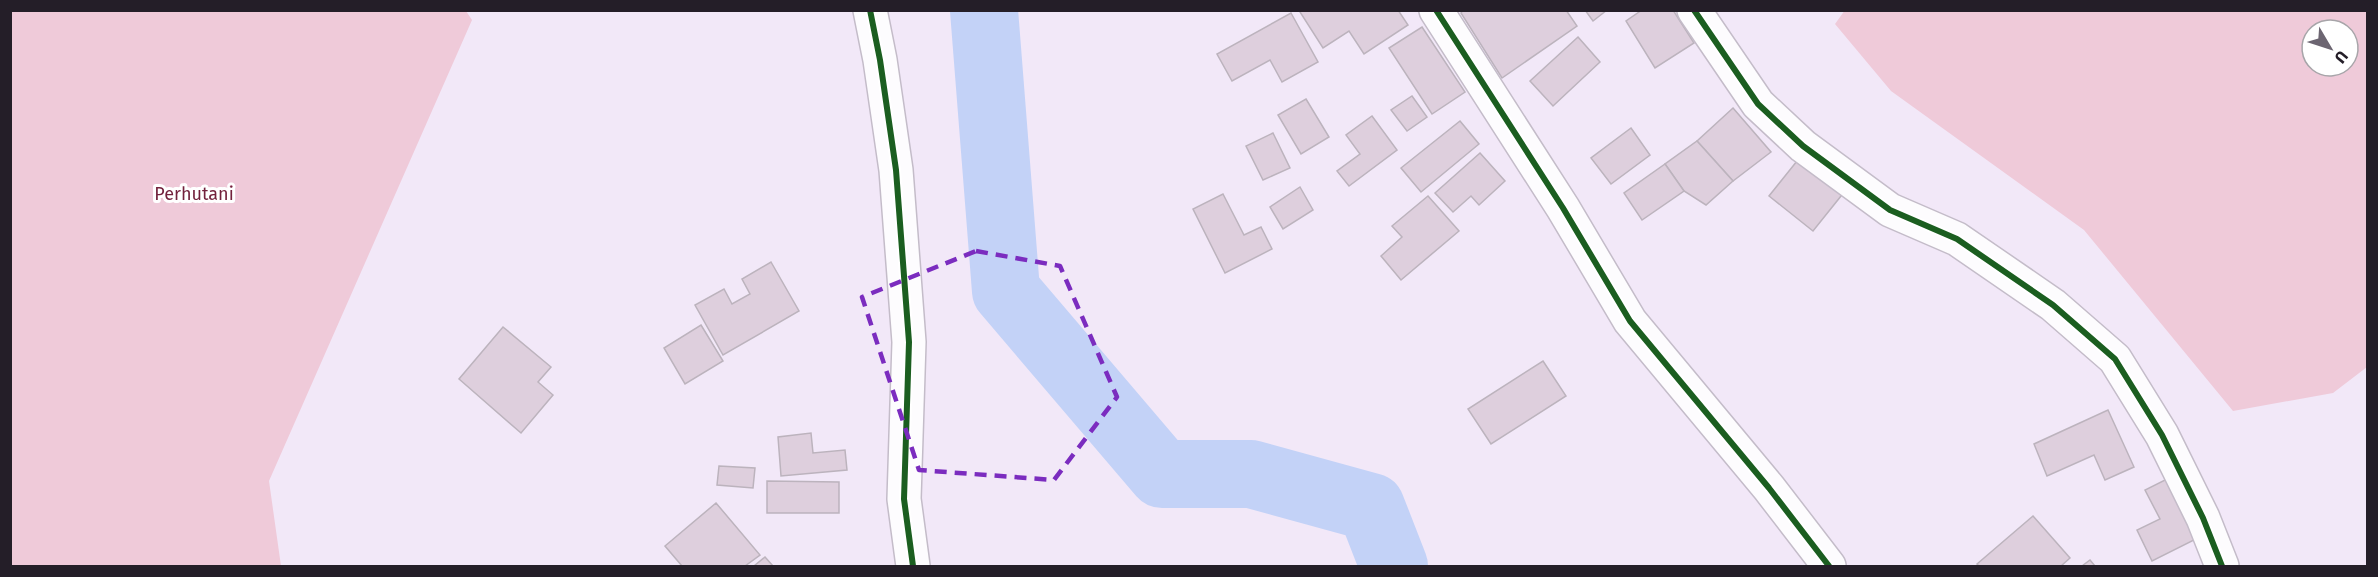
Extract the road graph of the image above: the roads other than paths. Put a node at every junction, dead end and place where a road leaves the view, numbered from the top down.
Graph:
1 (870, 10) edge
2 (1436, 10) edge
3 (1694, 10) edge
4 (913, 567) edge
5 (1829, 567) edge
6 (2222, 567) edge

1 - 4 street
2 - 5 street
3 - 6 street

